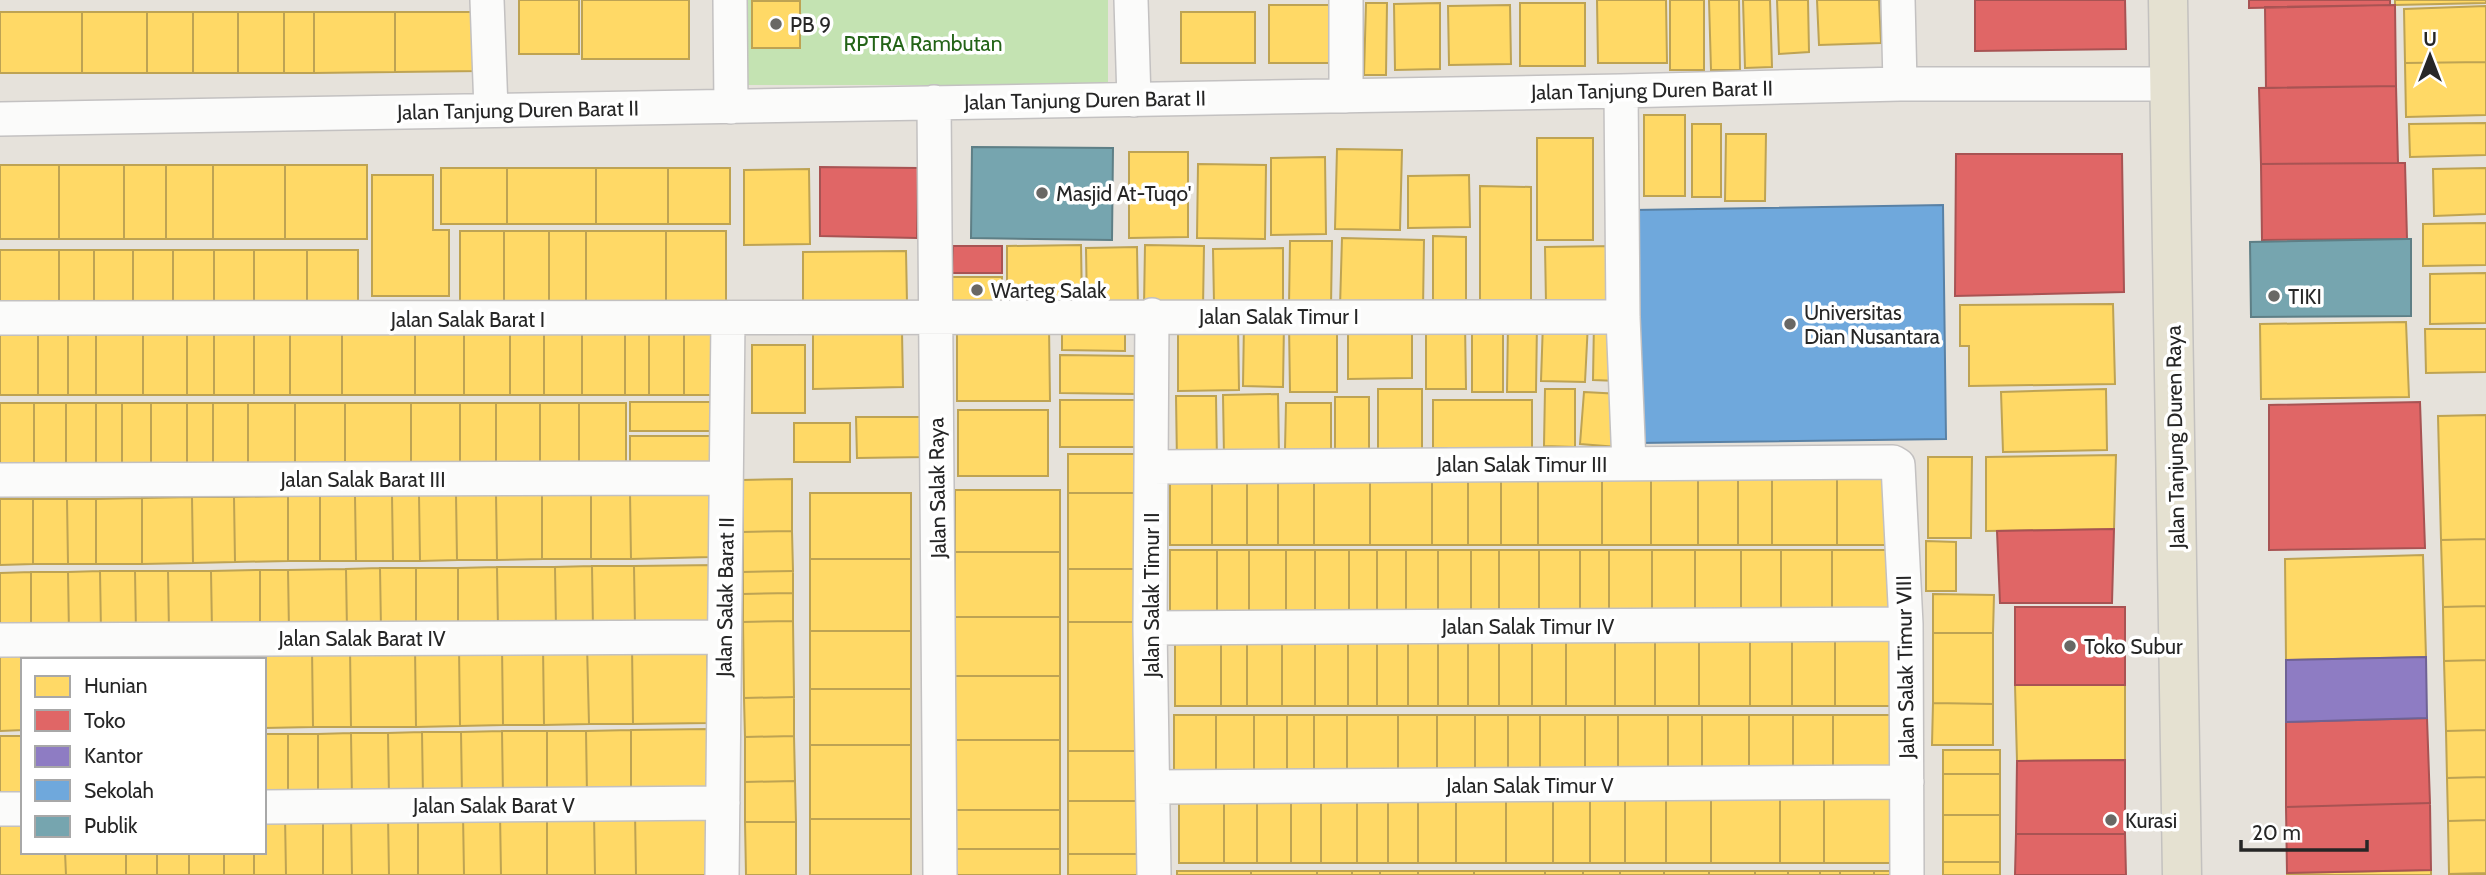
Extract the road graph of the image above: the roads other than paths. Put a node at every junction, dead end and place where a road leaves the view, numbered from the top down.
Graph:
1 (487, 0) edge
2 (730, 0) edge
3 (1132, 0) edge
4 (1346, 0) edge
5 (1898, 0) edge
6 (2168, 0) edge
7 (1900, 84) junction
8 (2170, 84) junction
9 (1621, 92) junction
10 (1346, 96) junction
11 (1134, 100) junction
12 (934, 102) junction
13 (731, 107) junction
14 (491, 110) junction
15 (0, 119) edge
16 (1152, 315) junction
17 (1623, 317) junction
18 (0, 318) edge
19 (935, 318) junction
20 (728, 319) junction
21 (1893, 462) joint
22 (1629, 464) junction
23 (1151, 467) junction
24 (726, 478) junction
25 (0, 480) edge
26 (1906, 624) junction
27 (1150, 628) junction
28 (724, 637) junction
29 (0, 640) edge
30 (1907, 782) junction
31 (1153, 787) junction
32 (723, 803) junction
33 (266, 807) edge
34 (0, 809) edge
35 (21, 809) edge
36 (722, 875) edge
37 (940, 875) edge
38 (1154, 875) edge
39 (1907, 875) edge
40 (2182, 875) edge

1 - 14 street
2 - 13 street
3 - 11 street
4 - 10 street
5 - 7 street
6 - 8 main road, Jalan Tanjung Duren Raya
7 - 8 street, Jalan Tanjung Duren Barat II
7 - 9 street, Jalan Tanjung Duren Barat II
8 - 40 main road, Jalan Tanjung Duren Raya
9 - 10 street, Jalan Tanjung Duren Barat II
9 - 17 street
10 - 11 street, Jalan Tanjung Duren Barat II
11 - 12 street, Jalan Tanjung Duren Barat II
12 - 13 street, Jalan Tanjung Duren Barat II
12 - 19 street, Jalan Salak Raya
13 - 14 street, Jalan Tanjung Duren Barat II
14 - 15 street, Jalan Tanjung Duren Barat II
16 - 17 street, Jalan Salak Timur I
16 - 19 street, Jalan Salak Timur I
16 - 23 street, Jalan Salak Timur II
17 - 22 street
18 - 20 street, Jalan Salak Barat I
19 - 20 street, Jalan Salak Barat I
19 - 37 street, Jalan Salak Raya
20 - 24 street, Jalan Salak Barat II
21 - 22 street, Jalan Salak Timur III
21 - 26 street, Jalan Salak Timur VIII
22 - 23 street, Jalan Salak Timur III
23 - 27 street, Jalan Salak Timur II
24 - 25 street, Jalan Salak Barat III
24 - 28 street, Jalan Salak Barat II
26 - 27 street, Jalan Salak Timur IV
26 - 30 street, Jalan Salak Timur VIII
27 - 31 street, Jalan Salak Timur II
28 - 29 street, Jalan Salak Barat IV
28 - 32 street, Jalan Salak Barat II
30 - 31 street, Jalan Salak Timur V
30 - 39 street, Jalan Salak Timur VIII
31 - 38 street, Jalan Salak Timur II
32 - 33 street, Jalan Salak Barat V
32 - 36 street, Jalan Salak Barat II
34 - 35 street

